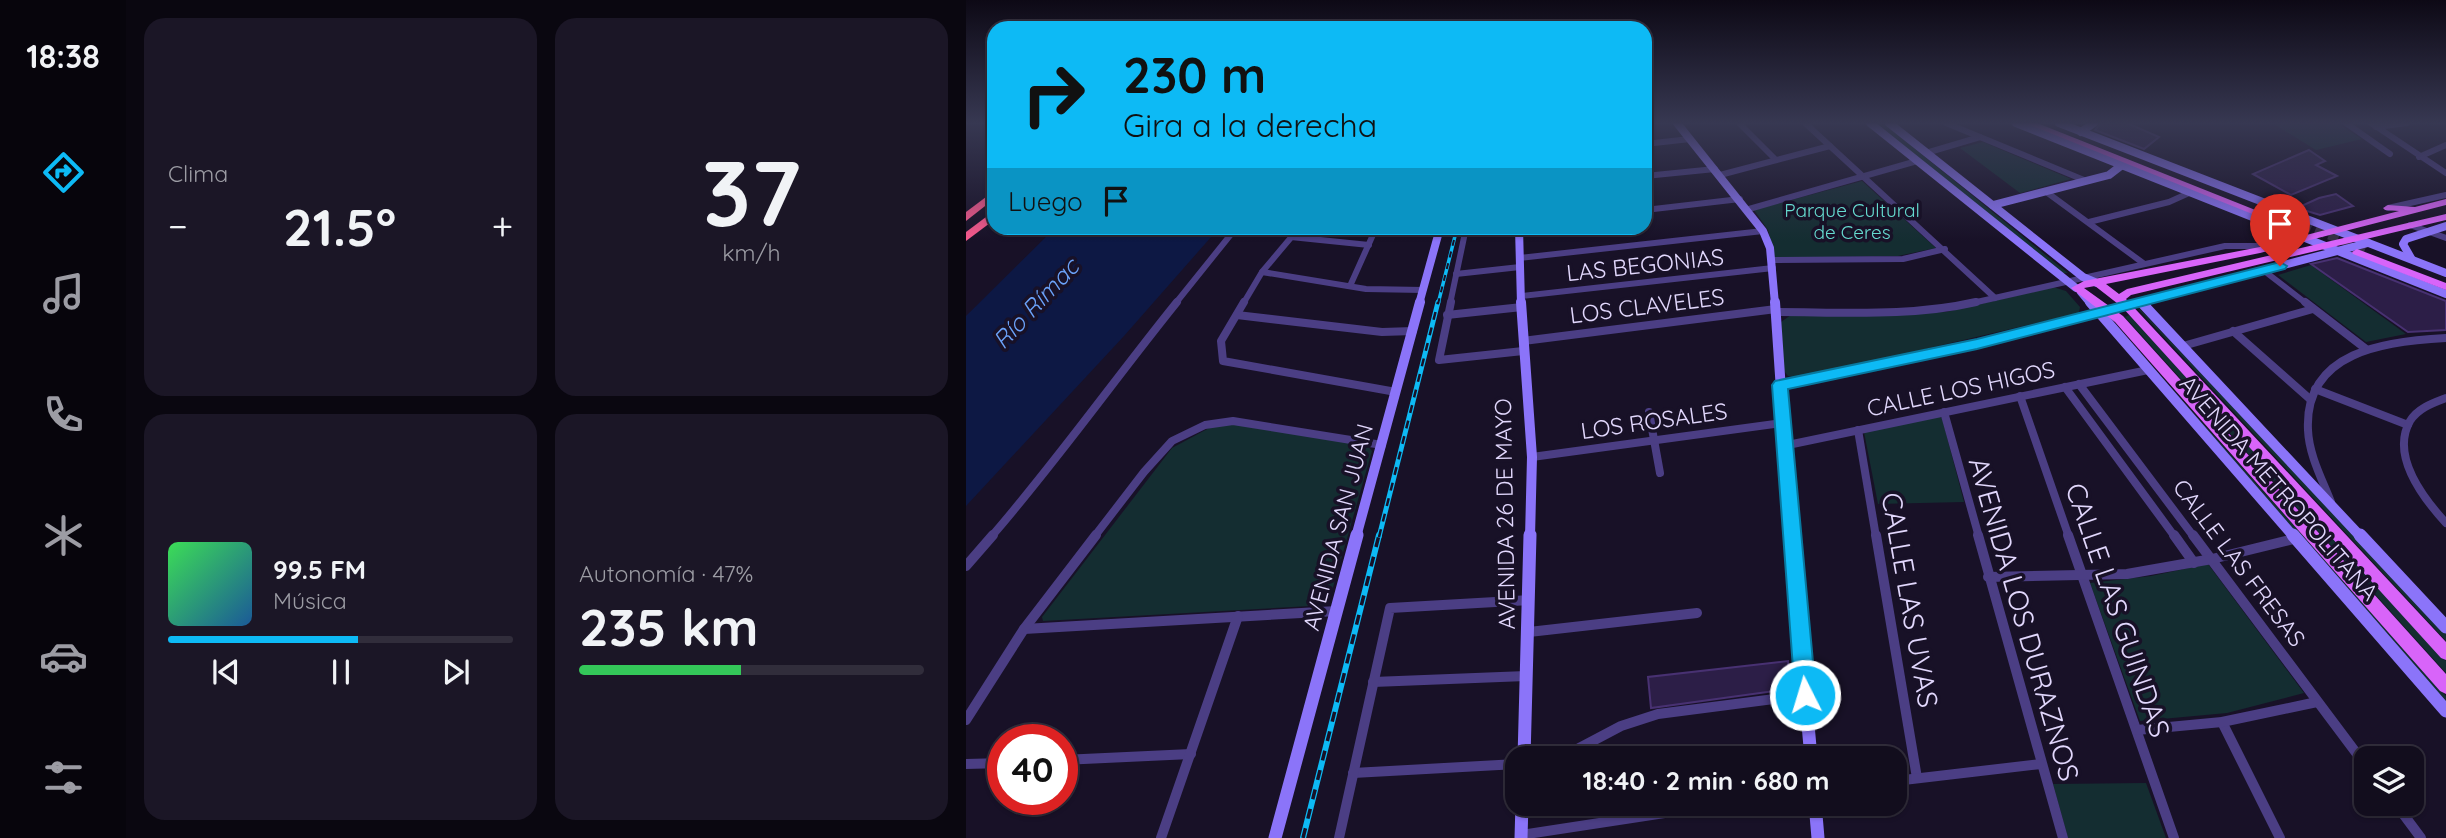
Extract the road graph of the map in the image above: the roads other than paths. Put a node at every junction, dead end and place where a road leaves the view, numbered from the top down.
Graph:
1 (1708, 162) edge
2 (1766, 162) edge
3 (1848, 162) edge
4 (1913, 162) edge
5 (1918, 162) edge
6 (1938, 162) edge
7 (2041, 162) edge
8 (2115, 162) edge
9 (2139, 162) edge
10 (2159, 162) edge
11 (2428, 162) edge
12 (2122, 165) junction
13 (1718, 172) junction
14 (2446, 173) edge
15 (1652, 176) edge
16 (1864, 177) junction
17 (2084, 180) junction
18 (2045, 191) junction
19 (2189, 192) junction
20 (2446, 195) edge
21 (1740, 199) junction
22 (987, 200) edge
23 (2446, 202) edge
24 (1993, 205) junction
25 (2388, 208) joint
26 (1652, 209) edge
27 (1749, 209) junction
28 (2417, 211) junction
29 (966, 218) edge
30 (2441, 218) edge
31 (2385, 219) junction
32 (987, 220) edge
33 (2089, 222) junction
34 (2297, 225) tunnel mouth
35 (2410, 225) junction
36 (2446, 226) edge
37 (2398, 227) junction
38 (1763, 231) junction
39 (2336, 231) junction
40 (2425, 231) junction
41 (1230, 235) edge
42 (1373, 235) edge
43 (1438, 235) edge
44 (1464, 235) edge
45 (1520, 235) edge
46 (1291, 237) joint
47 (966, 238) edge
48 (2353, 238) junction
49 (2446, 238) edge
50 (2305, 239) junction
51 (1369, 245) junction
52 (2321, 245) junction
53 (2277, 246) junction
54 (2365, 248) junction
55 (1945, 249) junction
56 (2335, 251) junction
57 (2413, 260) junction
58 (1522, 261) junction
59 (2297, 261) joint
60 (2143, 263) junction
61 (1772, 264) junction
62 (2264, 265) junction
63 (1262, 272) junction
64 (2212, 272) junction
65 (2446, 273) edge
66 (1456, 274) junction
67 (2083, 276) junction
68 (2446, 280) edge
69 (2065, 281) junction
70 (2096, 284) junction
71 (1350, 286) junction
72 (2200, 286) junction
73 (2446, 287) edge
74 (1423, 290) junction
75 (2078, 290) junction
76 (2446, 294) edge
77 (1995, 298) junction
78 (1521, 301) junction
79 (2123, 302) junction
80 (2141, 302) junction
81 (2313, 309) junction
82 (1776, 311) junction
83 (2103, 312) junction
84 (1237, 314) junction
85 (1447, 315) junction
86 (1413, 331) junction
87 (2233, 331) junction
88 (2446, 338) edge
89 (1523, 346) junction
90 (2183, 346) junction
91 (2366, 349) junction
92 (2148, 370) junction
93 (2079, 384) junction
94 (1780, 385) junction
95 (2065, 387) junction
96 (2315, 389) junction
97 (1396, 393) junction
98 (2020, 396) junction
99 (2446, 398) edge
100 (2311, 400) junction
101 (1649, 412) dead end
102 (1944, 412) junction
103 (1782, 423) junction
104 (2408, 425) junction
105 (1858, 430) junction
106 (1654, 440) junction
107 (1382, 445) junction
108 (1783, 446) junction
109 (1532, 457) junction
110 (1660, 473) dead end
111 (2332, 505) junction
112 (2446, 523) edge
113 (2294, 539) junction
114 (2212, 559) junction
115 (2194, 563) junction
116 (966, 566) edge
117 (2081, 576) junction
118 (1988, 577) junction
119 (1529, 600) junction
120 (1337, 611) junction
121 (1697, 613) dead end
122 (1238, 617) junction
123 (2446, 627) edge
124 (1024, 629) junction
125 (1529, 632) junction
126 (2446, 653) edge
127 (1527, 676) junction
128 (1373, 682) junction
129 (2446, 686) edge
130 (1805, 695) junction
131 (2317, 702) junction
132 (2446, 711) edge
133 (966, 720) edge
134 (2222, 722) junction
135 (2137, 730) junction
136 (1524, 746) edge
137 (1584, 746) edge
138 (1810, 746) edge
139 (2354, 750) edge
140 (1191, 754) junction
141 (1078, 759) edge
142 (987, 763) edge
143 (966, 764) edge
144 (2041, 764) junction
145 (1505, 765) edge
146 (1353, 773) junction
147 (1917, 778) junction
148 (1907, 779) edge
149 (1522, 816) edge
150 (1648, 816) edge
151 (1816, 816) edge
152 (2405, 816) edge
153 (1521, 836) edge
154 (1161, 838) edge
155 (1275, 838) edge
156 (1339, 838) edge
157 (1818, 838) edge
158 (2063, 838) edge
159 (2174, 838) edge
160 (2280, 838) edge
161 (2421, 838) edge

1 - 13 street
2 - 13 street
3 - 16 street
4 - 16 street
5 - 69 street, AVENIDA METROPOLITANA
6 - 24 street, AVENIDA METROPOLITANA
7 - 17 street
8 - 12 street
9 - 34 main road
10 - 39 street
11 - 14 street
12 - 17 street
12 - 19 street
13 - 15 street
13 - 21 street
16 - 27 street
16 - 55 street
17 - 18 street
18 - 24 street
18 - 33 street
19 - 33 street
19 - 50 street
20 - 25 street
21 - 26 street
21 - 27 street
22 - 29 highway
23 - 28 main road
24 - 67 street, AVENIDA METROPOLITANA
25 - 28 main road
27 - 38 street
28 - 30 main road
28 - 31 main road
30 - 35 main road
31 - 37 main road
31 - 39 main road
32 - 47 highway
33 - 60 street
35 - 37 main road
35 - 40 street
36 - 40 street
37 - 48 main road
38 - 58 street
38 - 61 street
39 - 48 street
39 - 50 main road
40 - 49 street
40 - 57 street
41 - 116 street
42 - 51 street
43 - 74 street, AVENIDA SAN JUAN
44 - 66 street
45 - 58 street, AVENIDA 26 DE MAYO
46 - 51 street
46 - 63 street
48 - 52 main road
48 - 54 street
50 - 52 street
50 - 53 main road
51 - 71 street
52 - 56 street
52 - 62 main road
53 - 60 street, LOS CLAVELES
53 - 70 main road
54 - 56 street
54 - 57 street
54 - 68 main road
54 - 73 main road
55 - 61 street, LAS BEGONIAS
55 - 77 street
56 - 59 street
56 - 76 street
57 - 65 street
58 - 66 street
58 - 78 street, AVENIDA 26 DE MAYO
59 - 62 main road
60 - 67 street, LOS CLAVELES
61 - 78 street, LAS BEGONIAS
61 - 82 street
62 - 64 main road
62 - 72 street
62 - 81 street
63 - 71 street
63 - 84 street
64 - 72 main road
64 - 79 main road
66 - 85 street
67 - 69 street, LOS CLAVELES
67 - 70 street, AVENIDA METROPOLITANA
69 - 75 street, AVENIDA METROPOLITANA
69 - 77 street, LOS CLAVELES
70 - 75 main road
70 - 79 main road, AVENIDA METROPOLITANA
71 - 74 street
72 - 80 street
74 - 86 street, AVENIDA SAN JUAN
75 - 83 street, AVENIDA METROPOLITANA
77 - 82 street, LOS CLAVELES
78 - 85 street, LAS BEGONIAS
78 - 89 street, AVENIDA 26 DE MAYO
79 - 80 street
79 - 83 street
79 - 126 main road, AVENIDA METROPOLITANA
80 - 90 street, AVENIDA METROPOLITANA
81 - 87 street
81 - 91 street
82 - 89 street, LOS CLAVELES
82 - 94 street
83 - 92 street, AVENIDA METROPOLITANA
83 - 94 street
83 - 129 main road, AVENIDA METROPOLITANA
84 - 86 street
84 - 97 street
85 - 89 street, LOS CLAVELES
86 - 97 street, AVENIDA SAN JUAN
87 - 90 street
87 - 100 street
88 - 91 street
89 - 109 street, AVENIDA 26 DE MAYO
90 - 111 street, AVENIDA METROPOLITANA
91 - 96 street
92 - 93 street, CALLE LOS HIGOS
92 - 113 street, AVENIDA METROPOLITANA
93 - 95 street, CALLE LOS HIGOS
93 - 114 street, CALLE LAS FRESAS
94 - 103 street
95 - 98 street, CALLE LOS HIGOS
95 - 115 street, CALLE LAS FRESAS
96 - 100 street
96 - 104 street
97 - 107 street, AVENIDA SAN JUAN
98 - 102 street, CALLE LOS HIGOS
98 - 117 street, CALLE LAS GUINDAS
99 - 104 street
100 - 111 street
101 - 106 street
102 - 105 street, CALLE LOS HIGOS
102 - 118 street, AVENIDA LOS DURAZNOS
103 - 106 street, LOS ROSALES
103 - 108 street
104 - 112 street
105 - 108 street, CALLE LOS HIGOS
105 - 147 street, CALLE LAS UVAS
106 - 109 street, LOS ROSALES
106 - 110 street
107 - 120 street, AVENIDA SAN JUAN
107 - 124 street
108 - 130 street
109 - 119 street, AVENIDA 26 DE MAYO
111 - 123 street, AVENIDA METROPOLITANA
113 - 114 street
113 - 132 street, AVENIDA METROPOLITANA
114 - 115 street
114 - 131 street, CALLE LAS FRESAS
115 - 117 street
117 - 118 street
117 - 135 street, CALLE LAS GUINDAS
118 - 144 street, AVENIDA LOS DURAZNOS
119 - 125 street, AVENIDA 26 DE MAYO
119 - 128 street
120 - 122 street
120 - 155 street, AVENIDA SAN JUAN
121 - 125 street
122 - 124 street
122 - 140 street
124 - 133 street
125 - 127 street, AVENIDA 26 DE MAYO
127 - 128 street
127 - 136 street, AVENIDA 26 DE MAYO
128 - 146 street
130 - 137 street
130 - 138 street
131 - 134 street
131 - 139 street, CALLE LAS FRESAS
134 - 135 street
134 - 160 street
135 - 159 street, CALLE LAS GUINDAS
140 - 141 street
140 - 154 street
142 - 143 street
144 - 147 street
144 - 158 street, AVENIDA LOS DURAZNOS
145 - 146 street
146 - 156 street
147 - 148 street
149 - 153 street
150 - 153 street
151 - 157 street
152 - 161 street

